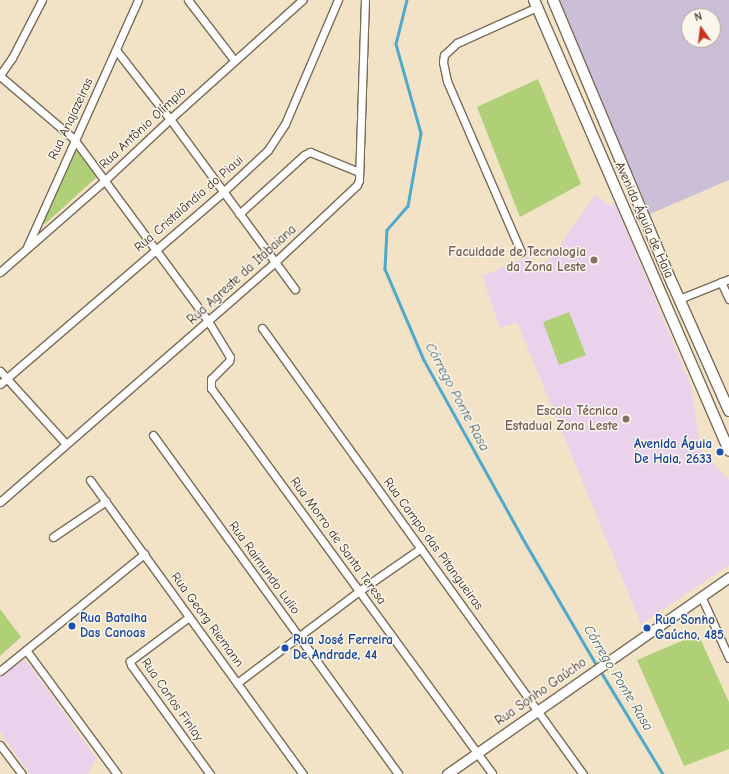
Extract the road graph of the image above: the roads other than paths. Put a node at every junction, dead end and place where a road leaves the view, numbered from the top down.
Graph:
1 (41, 0) edge
2 (138, 0) edge
3 (188, 0) edge
4 (338, 0) edge
5 (365, 0) edge
6 (553, 0) edge
7 (298, 2) edge
8 (536, 4) edge
9 (116, 50) junction
10 (234, 60) junction
11 (0, 76) edge
12 (170, 119) junction
13 (74, 139) junction
14 (359, 172) junction
15 (105, 180) junction
16 (224, 191) junction
17 (239, 214) junction
18 (26, 249) junction
19 (156, 250) junction
20 (521, 252) dead end
21 (275, 262) junction
22 (0, 272) edge
23 (729, 278) edge
24 (722, 282) junction
25 (295, 289) dead end
26 (679, 299) junction
27 (729, 299) edge
28 (208, 321) junction
29 (262, 328) dead end
30 (0, 371) edge
31 (6, 378) junction
32 (0, 384) edge
33 (729, 411) edge
34 (154, 435) dead end
35 (66, 444) junction
36 (729, 451) edge
37 (90, 480) dead end
38 (106, 501) junction
39 (0, 502) edge
40 (53, 537) dead end
41 (421, 548) junction
42 (144, 554) junction
43 (729, 577) edge
44 (358, 591) junction
45 (702, 596) junction
46 (190, 617) junction
47 (298, 636) junction
48 (26, 650) junction
49 (729, 658) edge
50 (0, 671) edge
51 (237, 682) junction
52 (537, 710) junction
53 (0, 745) edge
54 (477, 753) junction
55 (22, 774) edge
56 (117, 774) edge
57 (210, 774) edge
58 (303, 774) edge
59 (398, 774) edge
60 (447, 774) edge
61 (492, 774) edge
62 (583, 774) edge

1 - 11 street
2 - 9 street, Rua Anajazeiras
3 - 10 street
4 - 16 street, Rua Cristalândia do Piaui
5 - 14 street, Rua Agreste da Itabaiana
6 - 26 main road, Avenida Águia de Haia
7 - 10 street, Rua Antônio Olímpio
8 - 20 street
8 - 36 main road, Avenida Águia de Haia
9 - 12 street
9 - 13 street, Rua Anajazeiras
10 - 12 street, Rua Antônio Olímpio
11 - 13 street
12 - 15 street, Rua Antônio Olímpio
12 - 16 street
13 - 15 street
13 - 18 street, Rua Anajazeiras
14 - 17 street
14 - 21 street, Rua Agreste da Itabaiana
15 - 18 street, Rua Antônio Olímpio
15 - 19 street
16 - 17 street
16 - 19 street, Rua Cristalândia do Piaui
17 - 21 street
18 - 22 street, Rua Antônio Olímpio
19 - 28 street
19 - 31 street, Rua Cristalândia do Piaui
21 - 25 street
21 - 28 street, Rua Agreste da Itabaiana
23 - 24 street
24 - 26 street
24 - 27 street
26 - 33 main road, Avenida Águia de Haia
28 - 35 street, Rua Agreste da Itabaiana
28 - 44 street, Rua Morro de Santa Teresa
29 - 41 street, Rua Campo das Pitangueiras
30 - 31 street
31 - 32 street, Rua Cristalândia do Piaui
31 - 35 street
34 - 47 street, Rua Raimundo Lulio
35 - 39 street, Rua Agreste da Itabaiana
37 - 38 street, Rua Georg Riemann
38 - 40 street
38 - 42 street, Rua Georg Riemann
41 - 44 street
41 - 52 street, Rua Campo das Pitangueiras
42 - 46 street, Rua Georg Riemann
42 - 48 street
43 - 45 street, Rua Sonho Gaúcho
44 - 47 street
44 - 54 street, Rua Morro de Santa Teresa
45 - 49 street
45 - 52 street, Rua Sonho Gaúcho
46 - 51 street, Rua Georg Riemann
46 - 57 street, Rua Carlos Finlay
47 - 51 street
47 - 59 street, Rua Raimundo Lulio
48 - 50 street
48 - 56 street
51 - 58 street, Rua Georg Riemann
52 - 54 street, Rua Sonho Gaúcho
52 - 62 street, Rua Campo das Pitangueiras
53 - 55 street
54 - 60 street, Rua Sonho Gaúcho
54 - 61 street, Rua Morro de Santa Teresa

